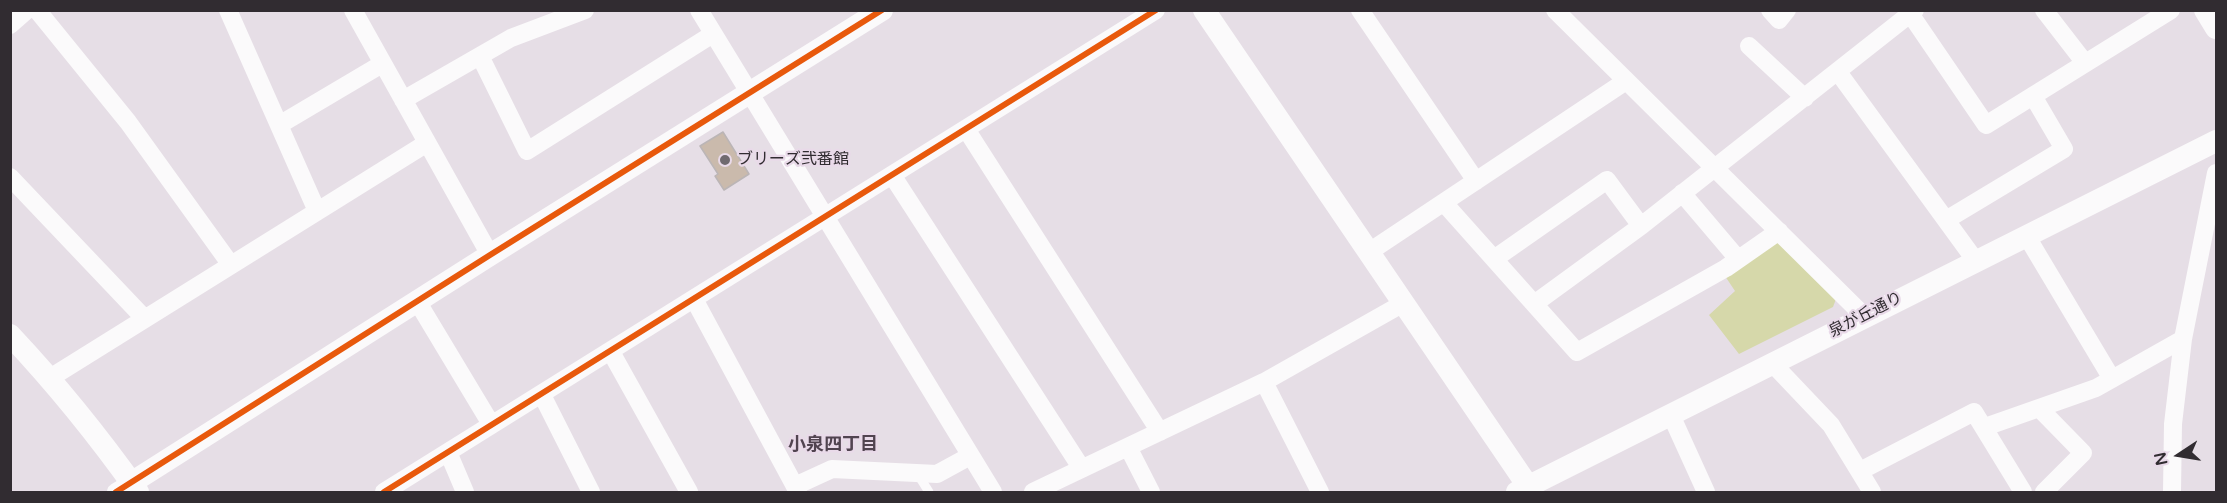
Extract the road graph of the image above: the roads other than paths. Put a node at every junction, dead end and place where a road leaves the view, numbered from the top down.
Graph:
1 (27, 10) edge
2 (37, 10) edge
3 (228, 10) edge
4 (352, 10) edge
5 (585, 10) edge
6 (699, 10) edge
7 (882, 10) edge
8 (1156, 10) edge
9 (1204, 10) edge
10 (1360, 10) edge
11 (1555, 10) edge
12 (1770, 10) edge
13 (1787, 10) edge
14 (2044, 10) edge
15 (2171, 10) edge
16 (2205, 10) edge
17 (1913, 13) edge
18 (10, 25) edge
19 (2217, 27) edge
20 (713, 34) junction
21 (1749, 46) dead end
22 (480, 56) junction
23 (2085, 63) junction
24 (382, 64) junction
25 (1838, 72) junction
26 (1626, 81) junction
27 (749, 93) junction
28 (2033, 96) junction
29 (1805, 98) junction
30 (403, 100) junction
31 (279, 125) junction
32 (966, 129) junction
33 (2217, 141) edge
34 (427, 143) junction
35 (1714, 168) junction
36 (2217, 173) edge
37 (892, 175) junction
38 (10, 177) edge
39 (1476, 181) junction
40 (1682, 193) junction
41 (1444, 203) junction
42 (317, 211) junction
43 (824, 218) junction
44 (1946, 220) junction
45 (1641, 226) junction
46 (1779, 231) junction
47 (2026, 235) junction
48 (1369, 252) junction
49 (490, 255) junction
50 (1494, 259) junction
51 (1738, 259) junction
52 (1975, 260) junction
53 (231, 265) junction
54 (694, 299) junction
55 (417, 301) junction
56 (1402, 304) junction
57 (1534, 304) junction
58 (1864, 316) junction
59 (146, 319) junction
60 (10, 335) edge
61 (2183, 339) junction
62 (611, 352) junction
63 (1773, 364) junction
64 (50, 378) junction
65 (2112, 379) junction
66 (1264, 382) junction
67 (542, 395) junction
68 (2039, 408) junction
69 (1671, 416) junction
70 (491, 424) junction
71 (1985, 427) junction
72 (1160, 432) junction
73 (1128, 447) junction
74 (448, 452) junction
75 (970, 456) junction
76 (1082, 469) junction
77 (1860, 471) junction
78 (917, 473) junction
79 (129, 489) edge
80 (797, 489) edge
81 (1526, 491) edge
82 (1868, 491) edge
83 (384, 492) edge
84 (465, 492) edge
85 (591, 492) edge
86 (689, 492) edge
87 (929, 492) edge
88 (993, 492) edge
89 (1033, 492) edge
90 (1151, 492) edge
91 (1320, 492) edge
92 (1706, 492) edge
93 (2023, 492) edge
94 (2044, 492) edge
95 (2172, 492) edge

1 - 18 street
2 - 53 street
3 - 31 street
4 - 24 street
5 - 22 street
6 - 20 street
7 - 27 street
8 - 32 street
9 - 48 street
10 - 39 street
11 - 26 street
12 - 13 street
14 - 23 street
15 - 23 street
16 - 19 street
17 - 25 street
17 - 28 street
20 - 22 street
20 - 27 street
21 - 29 street
22 - 30 street
23 - 28 street
24 - 30 street
24 - 31 street
25 - 29 street
25 - 44 street
26 - 35 street
26 - 39 street
27 - 43 street
27 - 49 street
28 - 44 street
29 - 35 street
30 - 34 street
31 - 42 street
32 - 37 street
32 - 72 street
33 - 47 street, 泉が丘通り
34 - 42 street
34 - 49 street
35 - 40 street
35 - 46 street
36 - 61 street
37 - 43 street
37 - 76 street
38 - 59 street
39 - 41 street
40 - 45 street
40 - 51 street
41 - 48 street
41 - 50 street
42 - 53 street
43 - 54 street
43 - 75 street
44 - 52 street
45 - 50 street
45 - 57 street
46 - 51 street
46 - 58 street
47 - 52 street, 泉が丘通り
47 - 65 street
48 - 56 street
49 - 55 street
50 - 57 street
51 - 57 street
52 - 58 street, 泉が丘通り
53 - 59 street
54 - 62 street
54 - 80 street
55 - 70 street
55 - 79 street
56 - 66 street
56 - 81 street
58 - 63 street, 泉が丘通り
59 - 64 street
60 - 64 street
61 - 65 street
61 - 95 street
62 - 67 street
62 - 86 street
63 - 69 street, 泉が丘通り
63 - 77 street
64 - 79 street
65 - 68 street
66 - 72 street
66 - 91 street
67 - 70 street
67 - 85 street
68 - 71 street
68 - 94 street
69 - 81 street, 泉が丘通り
69 - 92 street
70 - 74 street
71 - 77 street
71 - 93 street
72 - 73 street
73 - 76 street
73 - 90 street
74 - 83 street
74 - 84 street
75 - 78 street
75 - 88 street
76 - 89 street
77 - 82 street
78 - 80 street
78 - 87 lane

